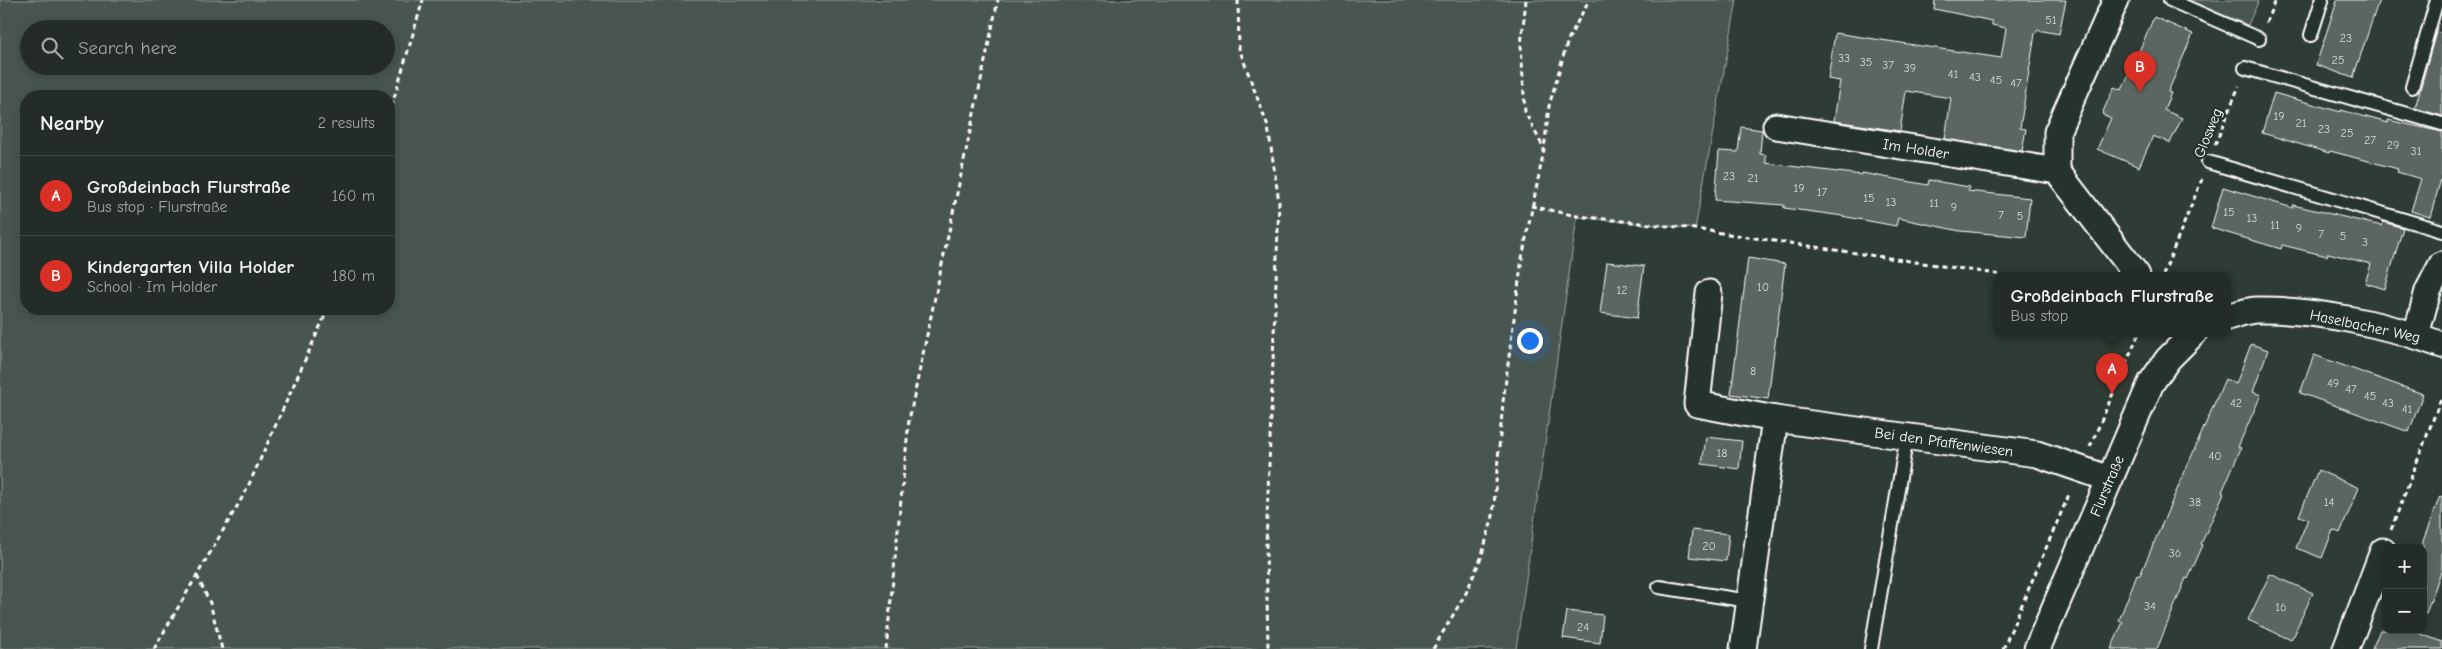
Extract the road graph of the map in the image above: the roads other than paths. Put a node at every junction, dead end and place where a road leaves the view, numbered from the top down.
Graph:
1 (2116, 0) edge
2 (2170, 0) edge
3 (2322, 0) edge
4 (2437, 0) edge
5 (2311, 35) dead end
6 (2259, 39) road end
7 (2245, 68) road end
8 (2412, 87) dead end
9 (2442, 124) edge
10 (1776, 126) dead end
11 (2208, 162) road end
12 (2057, 171) junction
13 (2442, 231) edge
14 (2442, 264) edge
15 (2135, 272) edge
16 (1708, 293) dead end
17 (2231, 316) edge
18 (2416, 335) junction
19 (2188, 337) edge
20 (2442, 345) edge
21 (1775, 419) junction
22 (1907, 436) junction
23 (2110, 479) junction
24 (2382, 554) edge
25 (1659, 587) dead end
26 (1749, 601) junction
27 (1743, 649) edge
28 (1871, 649) edge
29 (2038, 649) edge
30 (2346, 649) edge

1 - 12 street
2 - 6 lane
3 - 5 lane
4 - 8 lane
7 - 9 lane
10 - 12 street, Im Holder
11 - 13 lane
12 - 15 street
14 - 18 street
16 - 21 street, Bei den Pfaffenwiesen
17 - 18 street, Haselbacher Weg
18 - 20 street, Haselbacher Weg
19 - 23 street, Flurstraße
21 - 22 street, Bei den Pfaffenwiesen
21 - 26 street
22 - 23 street, Bei den Pfaffenwiesen
22 - 28 lane
23 - 29 street, Flurstraße
24 - 30 street
25 - 26 lane
26 - 27 street

